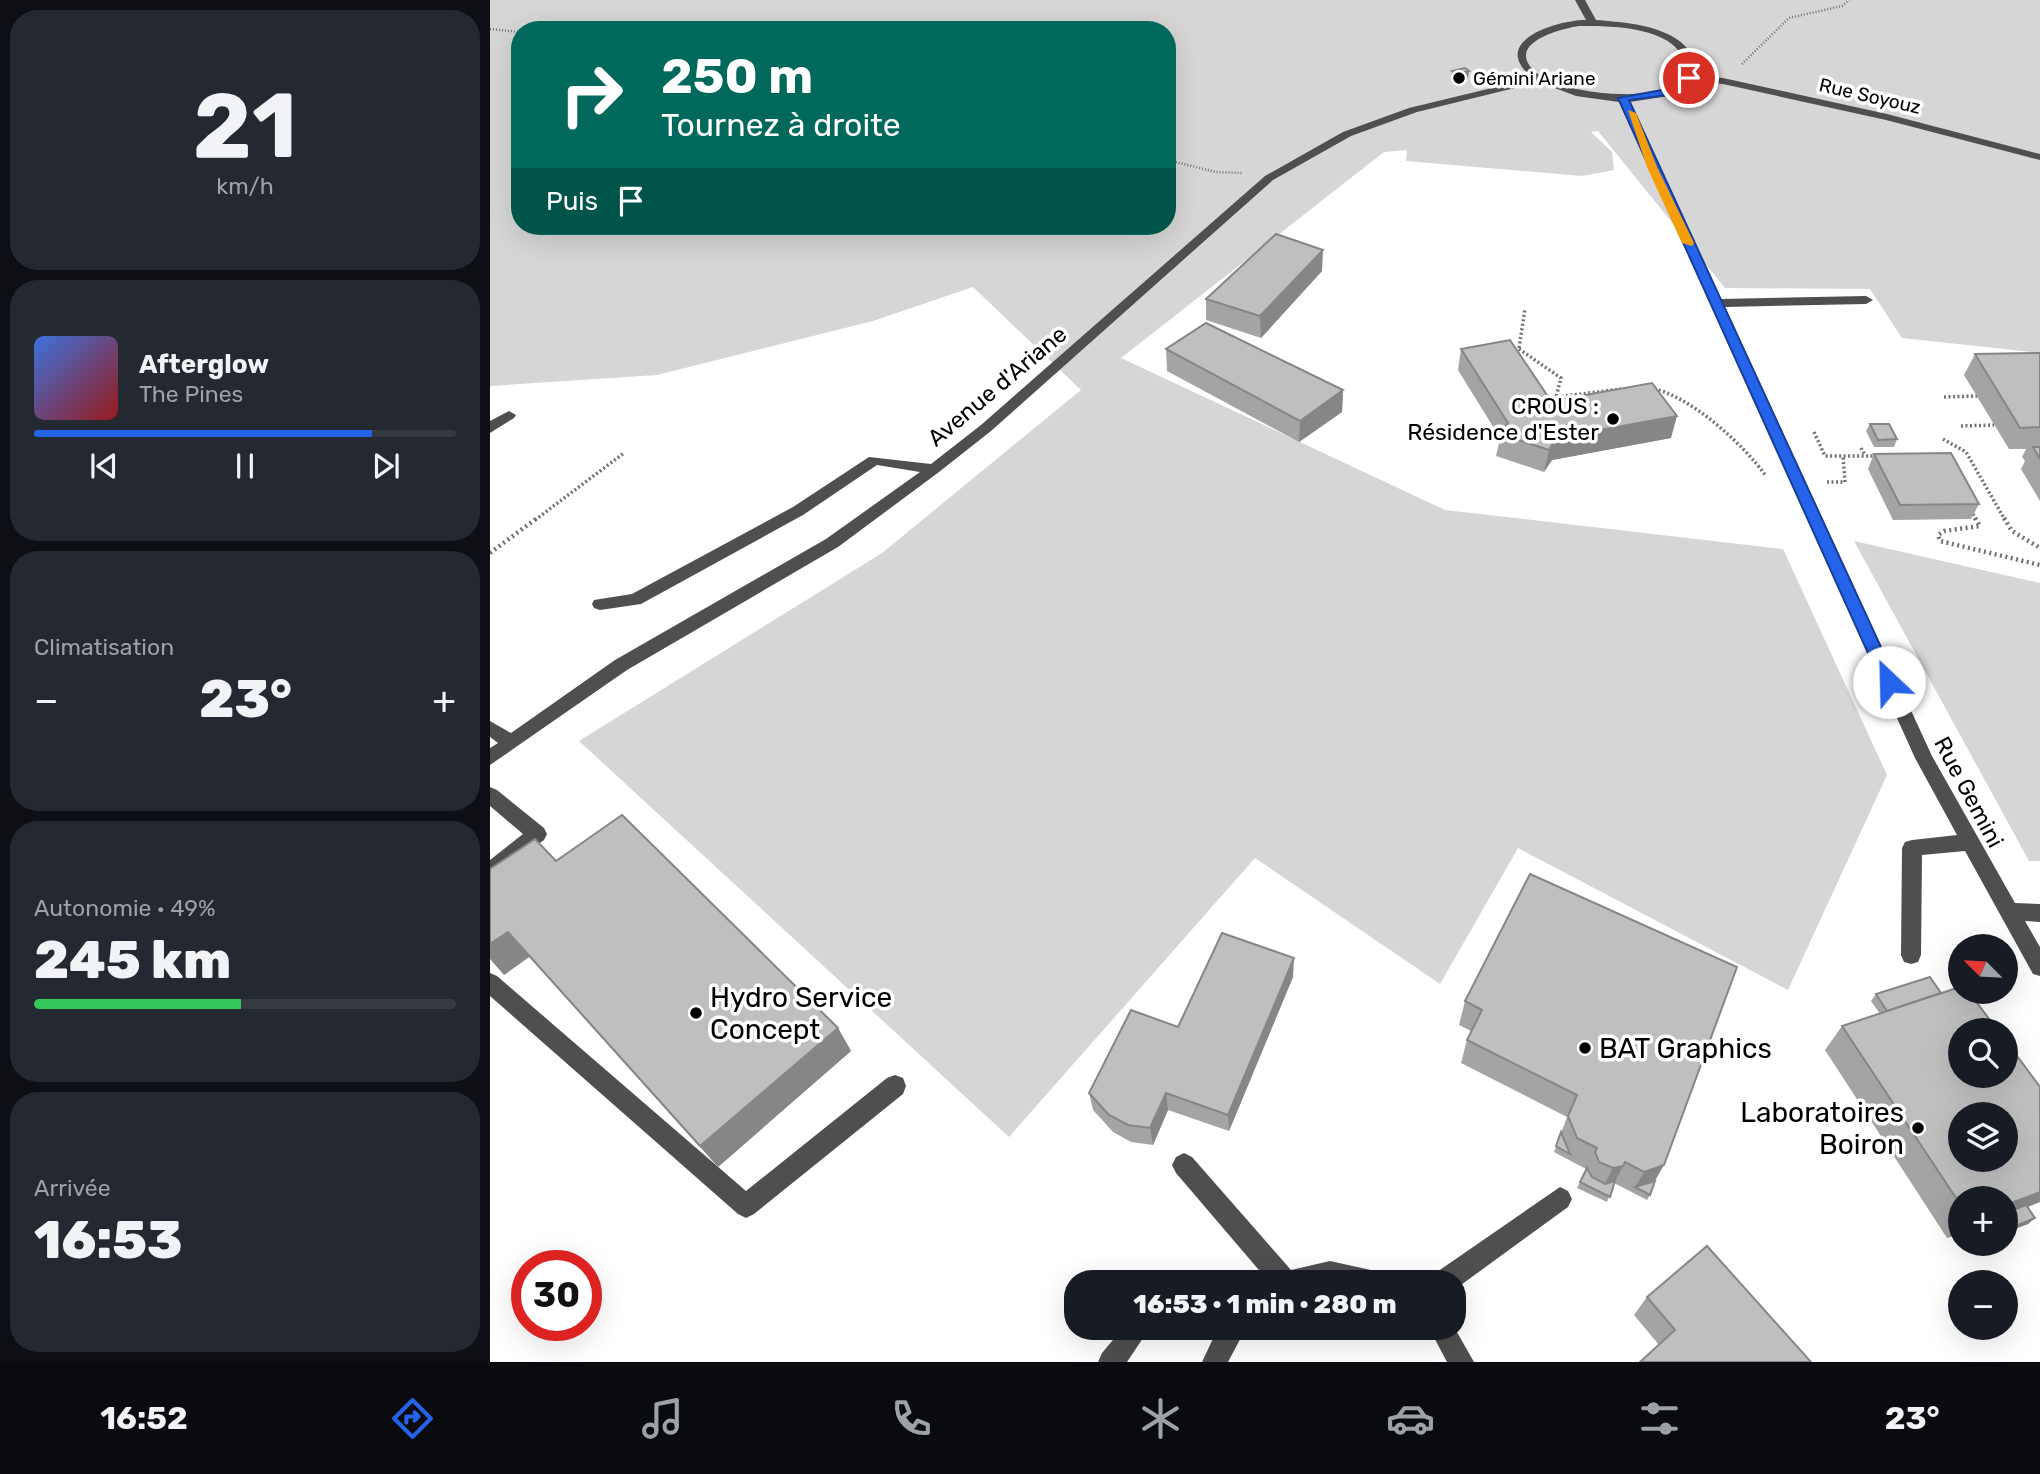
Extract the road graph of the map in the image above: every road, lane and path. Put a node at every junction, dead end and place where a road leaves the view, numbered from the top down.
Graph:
1 (1580, 0) edge
2 (1849, 0) edge
3 (1593, 23) junction
4 (490, 29) edge
5 (511, 31) edge
6 (1689, 78) junction
7 (1540, 79) junction
8 (1723, 81) junction
9 (1623, 98) junction
10 (2040, 157) edge
11 (1176, 162) edge
12 (1269, 178) junction
13 (1866, 300) dead end
14 (1716, 303) junction
15 (1525, 309) dead end
16 (1519, 349) junction
17 (1516, 359) edge
18 (1642, 387) edge
19 (1629, 388) edge
20 (1977, 396) dead end
21 (1557, 397) junction
22 (1944, 397) dead end
23 (1555, 406) edge
24 (509, 415) dead end
25 (1994, 425) dead end
26 (1961, 426) dead end
27 (490, 428) edge
28 (1814, 432) dead end
29 (1943, 439) dead end
30 (1861, 448) dead end
31 (624, 453) dead end
32 (1843, 456) junction
33 (1864, 456) junction
34 (1878, 456) edge
35 (934, 469) junction
36 (1827, 482) dead end
37 (1770, 483) dead end
38 (1969, 506) edge
39 (2040, 548) edge
40 (490, 553) edge
41 (2040, 565) edge
42 (600, 604) dead end
43 (490, 728) edge
44 (510, 742) junction
45 (490, 758) edge
46 (490, 795) edge
47 (1970, 842) junction
48 (490, 871) edge
49 (2008, 911) junction
50 (2040, 913) edge
51 (1911, 955) dead end
52 (2040, 967) edge
53 (490, 983) edge
54 (895, 1086) dead end
55 (1184, 1165) dead end
56 (1560, 1199) dead end
57 (1276, 1270) edge
58 (1461, 1270) edge
59 (1128, 1340) edge
60 (1225, 1340) edge
61 (1448, 1340) edge
62 (1111, 1362) edge
63 (1215, 1362) edge
64 (1461, 1362) edge

1 - 3 street
2 - 8 path
3 - 6 street
3 - 7 street
4 - 5 path
6 - 8 street, Rue Soyouz
6 - 9 street
7 - 9 street
7 - 12 street, Avenue d'Ariane
8 - 10 street, Rue Soyouz
9 - 14 street, Rue Gemini
11 - 12 path
12 - 35 street, Avenue d'Ariane
13 - 14 street
14 - 47 street, Rue Gemini
15 - 16 path
16 - 17 path
16 - 21 path
18 - 37 path
19 - 21 path
20 - 22 path
21 - 23 path
24 - 27 street
25 - 26 path
28 - 32 path
29 - 39 path
30 - 33 path
31 - 40 path
32 - 33 path
32 - 36 path
33 - 34 path
35 - 42 street
35 - 44 street, Avenue d'Ariane
38 - 41 path
43 - 44 street
44 - 45 street, Avenue d'Ariane
46 - 48 street
47 - 49 street, Rue Gemini
47 - 51 street
49 - 50 street
49 - 52 street, Rue Gemini
53 - 54 street
55 - 57 street
56 - 58 street
59 - 62 street
60 - 63 street
61 - 64 street

